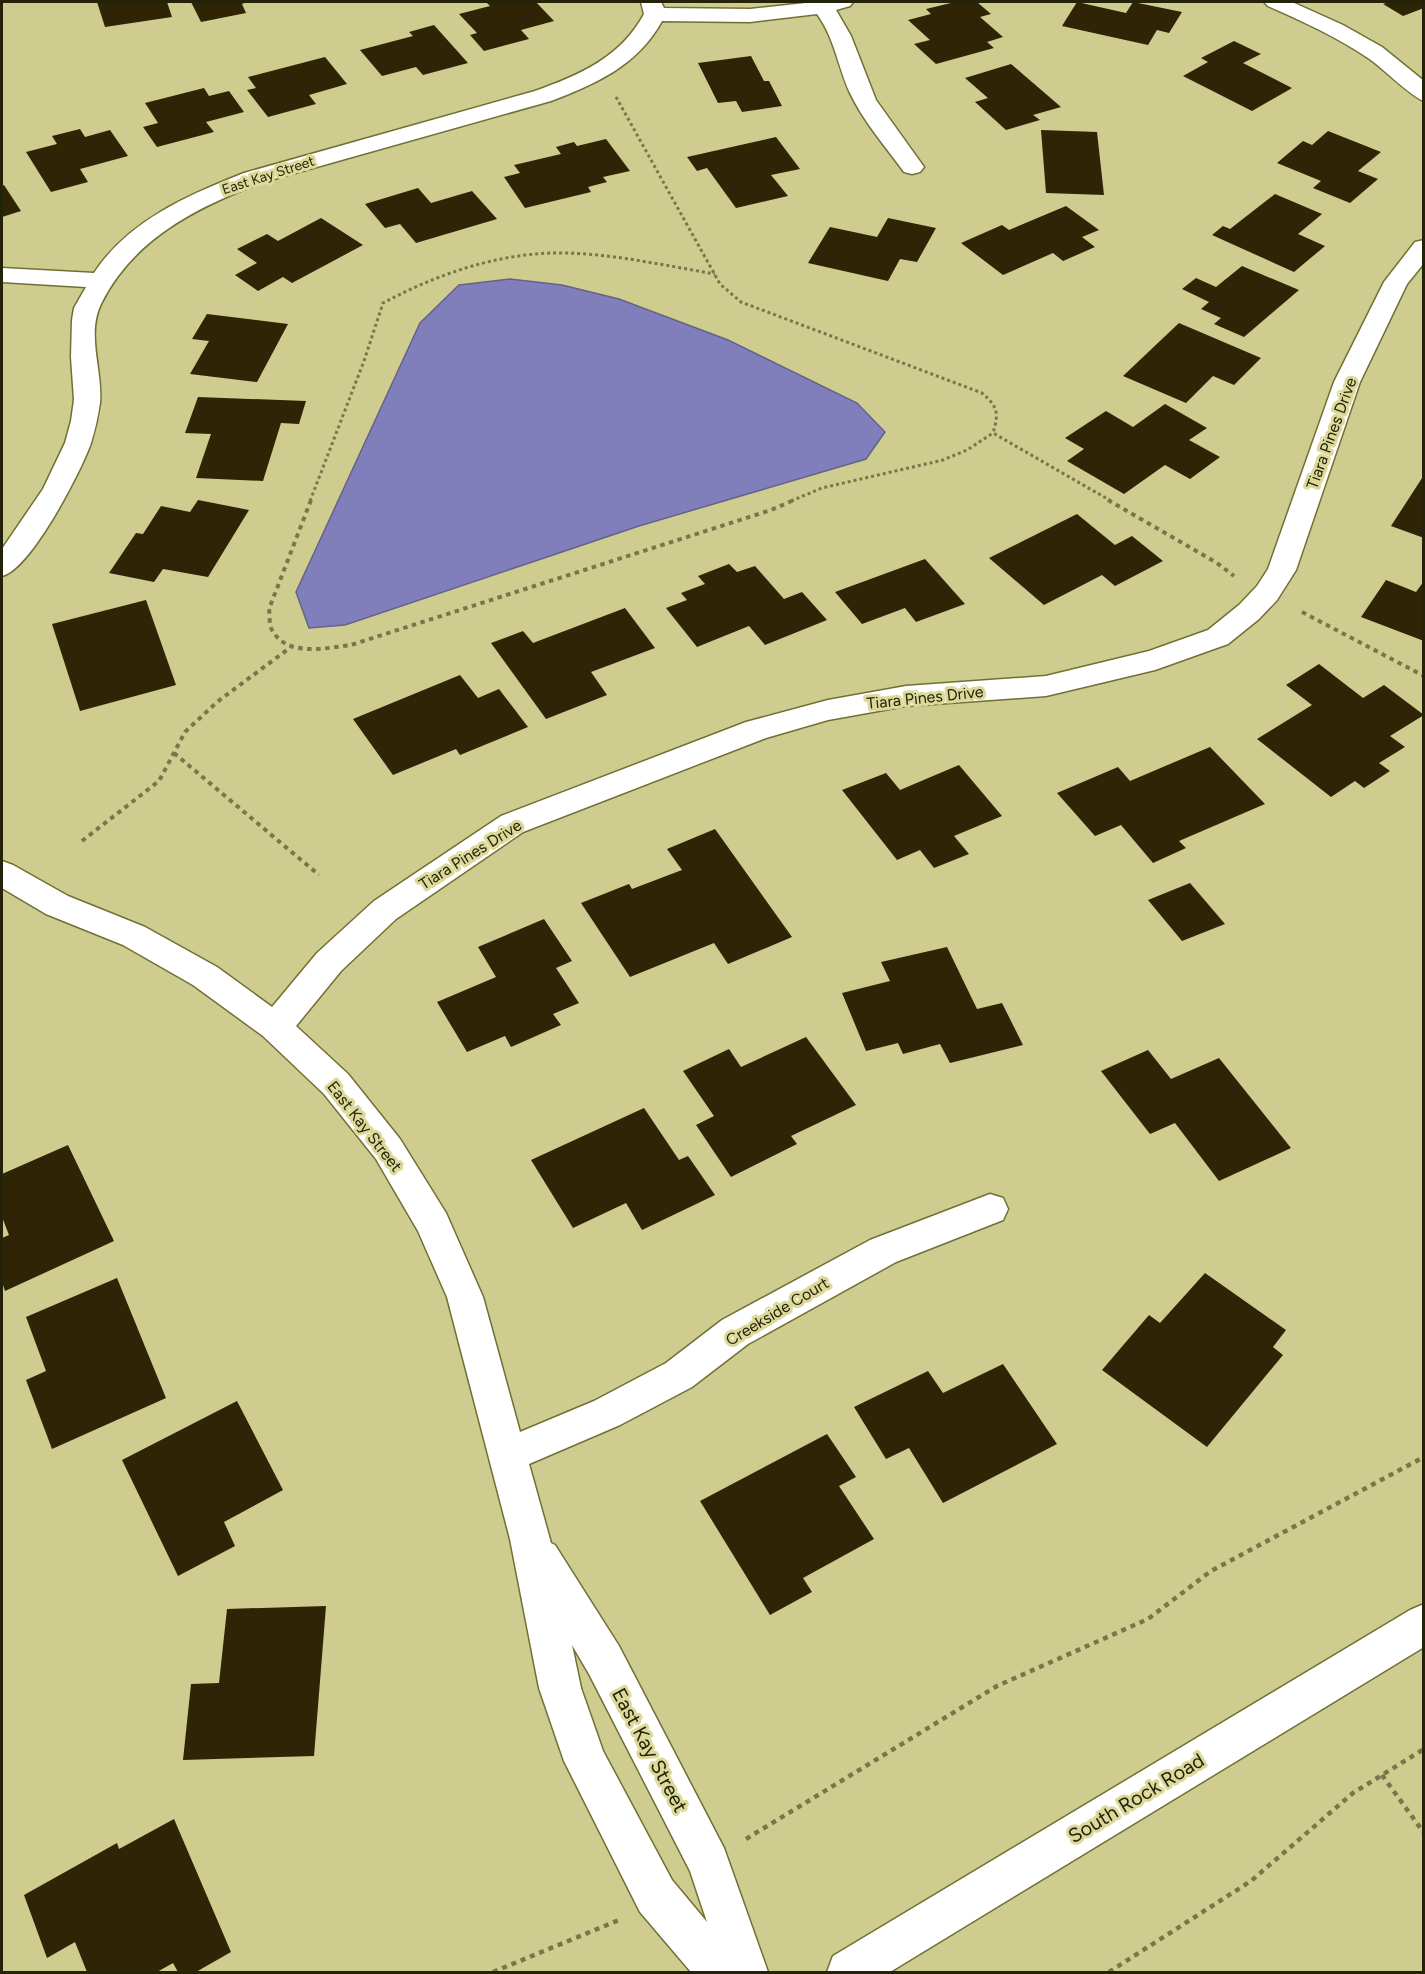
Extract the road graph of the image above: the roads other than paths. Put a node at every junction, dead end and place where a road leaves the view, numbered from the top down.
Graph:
1 (1275, 2) edge
2 (832, 4) edge
3 (653, 8) edge
4 (1424, 94) edge
5 (912, 166) dead end
6 (1424, 247) edge
7 (2, 275) edge
8 (100, 281) junction
9 (2, 567) edge
10 (4, 878) edge
11 (275, 1027) junction
12 (990, 1209) dead end
13 (506, 1456) junction
14 (530, 1539) junction
15 (1424, 1624) edge
16 (720, 1972) edge
17 (746, 1972) edge
18 (849, 1972) edge

1 - 4 street
2 - 3 street
2 - 5 street
3 - 8 street, East Kay Street
6 - 11 street, Tiara Pines Drive
7 - 8 street
8 - 9 street, East Kay Street
10 - 11 street, East Kay Street
11 - 13 street, East Kay Street
12 - 13 street, Creekside Court
13 - 14 street, East Kay Street
14 - 16 street, East Kay Street
14 - 17 street, East Kay Street
15 - 18 street, South Rock Road

